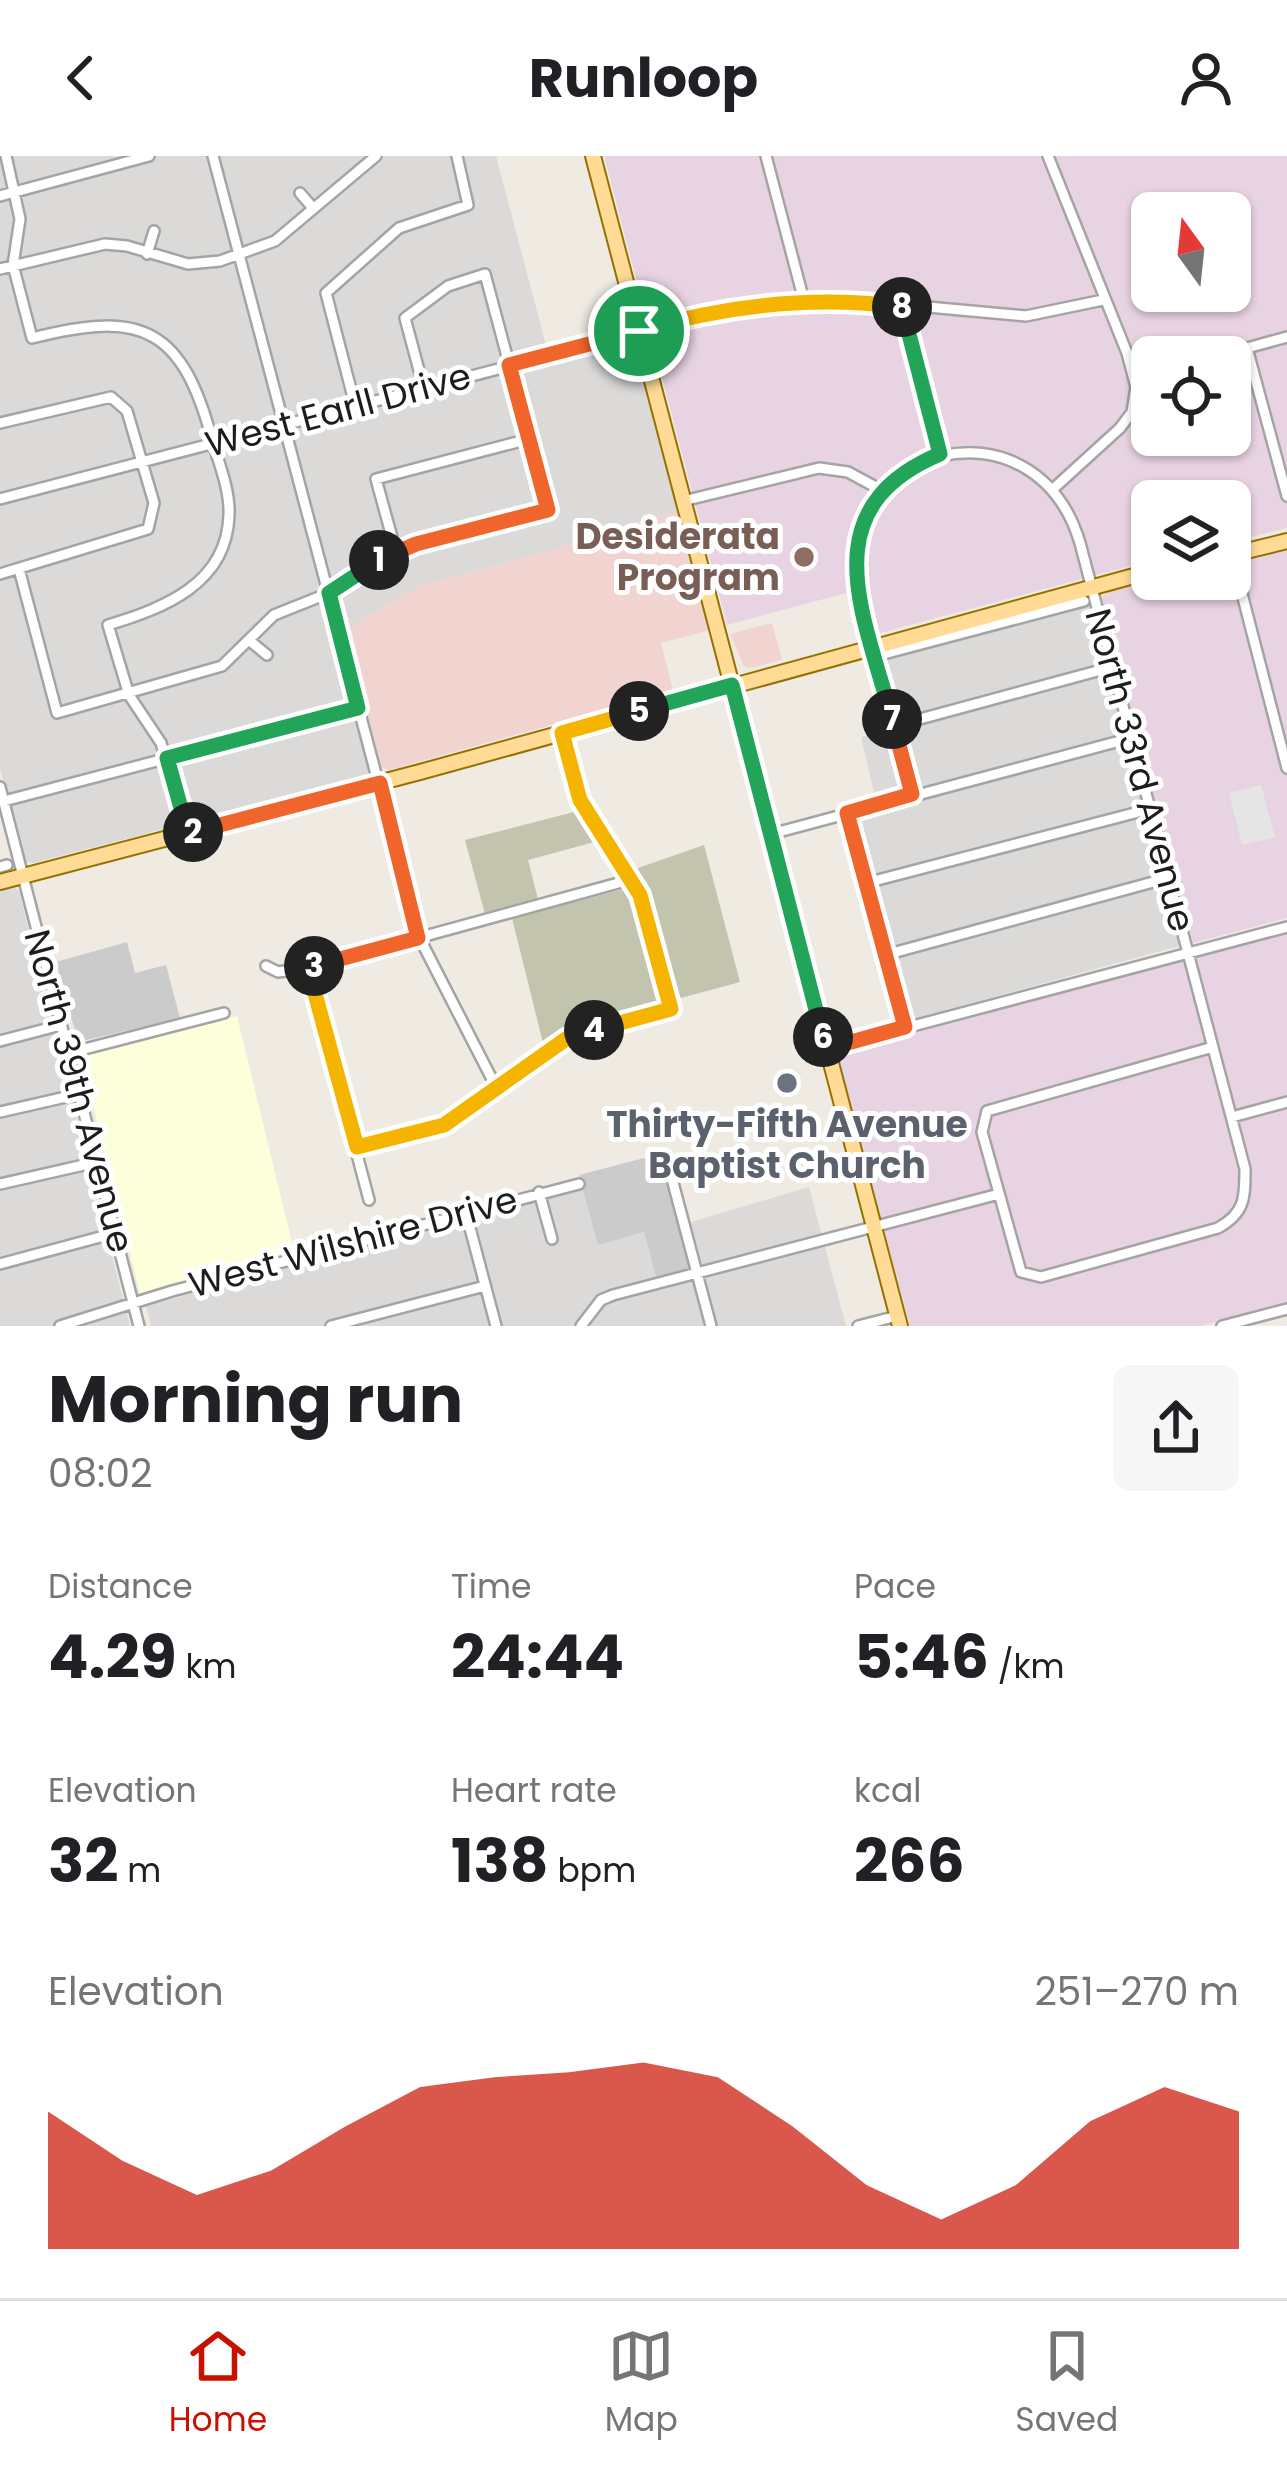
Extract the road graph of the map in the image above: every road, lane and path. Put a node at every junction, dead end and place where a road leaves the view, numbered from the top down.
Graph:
1 (6, 156) edge
2 (148, 156) edge
3 (213, 156) edge
4 (376, 156) edge
5 (457, 156) edge
6 (593, 156) edge
7 (766, 156) edge
8 (1048, 156) edge
9 (15, 192) junction
10 (300, 193) dead end
11 (0, 196) edge
12 (313, 208) junction
13 (154, 231) dead end
14 (147, 254) junction
15 (239, 255) junction
16 (13, 266) junction
17 (0, 269) edge
18 (1103, 300) junction
19 (803, 301) junction
20 (902, 307) junction
21 (639, 331) junction
22 (1287, 337) edge
23 (181, 341) dead end
24 (171, 352) junction
25 (509, 365) junction
26 (424, 388) junction
27 (355, 405) junction
28 (0, 423) edge
29 (285, 423) junction
30 (529, 439) junction
31 (213, 442) junction
32 (940, 454) junction
33 (141, 461) junction
34 (1053, 489) junction
35 (883, 491) junction
36 (1287, 496) edge
37 (0, 499) edge
38 (683, 501) junction
39 (1287, 542) edge
40 (224, 544) junction
41 (239, 550) dead end
42 (1251, 550) edge
43 (396, 552) junction
44 (20, 569) junction
45 (0, 574) edge
46 (1131, 578) edge
47 (329, 593) junction
48 (1087, 594) junction
49 (1243, 600) edge
50 (250, 641) junction
51 (874, 651) junction
52 (267, 655) dead end
53 (1112, 667) junction
54 (732, 685) junction
55 (129, 695) junction
56 (358, 708) junction
57 (894, 726) junction
58 (562, 733) junction
59 (1131, 738) junction
60 (167, 758) junction
61 (1287, 768) edge
62 (380, 783) junction
63 (0, 788) edge
64 (912, 794) junction
65 (4, 801) junction
66 (1150, 808) junction
67 (847, 813) junction
68 (188, 833) junction
69 (771, 834) junction
70 (24, 876) junction
71 (1168, 878) junction
72 (633, 879) junction
73 (0, 882) edge
74 (866, 883) junction
75 (1287, 927) edge
76 (418, 938) junction
77 (1188, 952) junction
78 (885, 955) junction
79 (266, 966) dead end
80 (308, 968) junction
81 (224, 1013) dead end
82 (61, 1025) junction
83 (905, 1027) junction
84 (0, 1041) edge
85 (1213, 1047) junction
86 (826, 1049) junction
87 (69, 1053) junction
88 (496, 1087) junction
89 (79, 1094) junction
90 (1287, 1102) edge
91 (0, 1112) edge
92 (1232, 1117) junction
93 (357, 1147) junction
94 (97, 1162) junction
95 (664, 1167) dead end
96 (0, 1184) edge
97 (579, 1184) dead end
98 (539, 1192) junction
99 (998, 1193) junction
100 (369, 1199) dead end
101 (466, 1213) junction
102 (874, 1226) junction
103 (115, 1233) junction
104 (552, 1239) dead end
105 (0, 1264) edge
106 (697, 1272) junction
107 (485, 1286) junction
108 (133, 1304) junction
109 (1284, 1309) edge
110 (899, 1321) edge
111 (59, 1326) edge
112 (139, 1326) edge
113 (331, 1326) edge
114 (496, 1326) edge
115 (581, 1326) edge
116 (711, 1326) edge
117 (858, 1326) edge
118 (1222, 1326) edge
119 (1285, 1326) edge

1 - 9 street
2 - 9 street
3 - 15 street
4 - 12 street
5 - 27 street
6 - 21 main road
7 - 19 street
8 - 18 street
9 - 11 street
9 - 16 street
10 - 12 street
12 - 15 street
13 - 14 street
14 - 15 street
14 - 16 street
15 - 29 street
16 - 17 street
16 - 24 street
18 - 20 street, West Earll Drive
18 - 34 street
19 - 20 street, West Earll Drive
19 - 21 street, West Earll Drive
20 - 32 street
21 - 25 street, West Earll Drive
21 - 38 main road
22 - 36 street
23 - 24 street
24 - 31 street
25 - 26 street, West Earll Drive
25 - 26 street
25 - 30 street
26 - 27 street, West Earll Drive
27 - 29 street, West Earll Drive
28 - 33 street
29 - 31 street, West Earll Drive
29 - 47 street
30 - 43 street
30 - 43 street
31 - 33 street, West Earll Drive
31 - 40 street
32 - 34 street
32 - 35 street
33 - 37 street, West Earll Drive
33 - 44 street
34 - 48 street, North 33rd Avenue
35 - 38 street
35 - 51 street
38 - 54 main road
39 - 42 main road
40 - 41 street
40 - 55 street
43 - 47 street
44 - 45 street
44 - 55 street
46 - 48 main road
47 - 50 street
47 - 56 street
48 - 51 main road
48 - 53 street, North 33rd Avenue
49 - 61 street
50 - 52 street
50 - 55 street
51 - 54 main road
51 - 57 street
53 - 57 street
53 - 59 street, North 33rd Avenue
54 - 58 main road
54 - 69 main road
55 - 60 street
56 - 60 street
56 - 62 street
57 - 64 street
58 - 62 main road
58 - 72 street
59 - 64 street
59 - 66 street, North 33rd Avenue
60 - 65 street
60 - 68 street
62 - 68 main road
62 - 76 street
63 - 65 street, North 39th Avenue
64 - 67 street
65 - 70 street, North 39th Avenue
66 - 71 street, North 33rd Avenue
66 - 74 street
67 - 69 street
67 - 74 street
68 - 70 main road
69 - 86 main road
70 - 73 main road
70 - 82 street, North 39th Avenue
71 - 77 street, North 33rd Avenue
71 - 78 street
72 - 76 street
72 - 88 street
74 - 78 street
75 - 77 street
76 - 80 street
76 - 88 street
77 - 83 street
77 - 85 street, North 33rd Avenue
78 - 83 street
79 - 80 street
80 - 93 street
81 - 87 street
82 - 84 street
82 - 87 street, North 39th Avenue
83 - 86 street
85 - 92 street, North 33rd Avenue
85 - 99 street
86 - 102 main road
87 - 89 street, North 39th Avenue
88 - 93 street
89 - 91 street
89 - 94 street, North 39th Avenue
90 - 92 street
92 - 99 street, North 33rd Avenue
93 - 100 street
94 - 96 street
94 - 103 street, North 39th Avenue
95 - 106 street
97 - 98 street, West Wilshire Drive
98 - 101 street, West Wilshire Drive
98 - 104 street
99 - 102 street
101 - 107 street
101 - 108 street, West Wilshire Drive
102 - 106 street
102 - 110 main road
103 - 105 street
103 - 108 street, North 39th Avenue
106 - 115 street
106 - 116 street
107 - 113 street
107 - 114 street
108 - 111 street, West Wilshire Drive
108 - 112 street, North 39th Avenue
109 - 118 street
109 - 119 street
110 - 117 street

